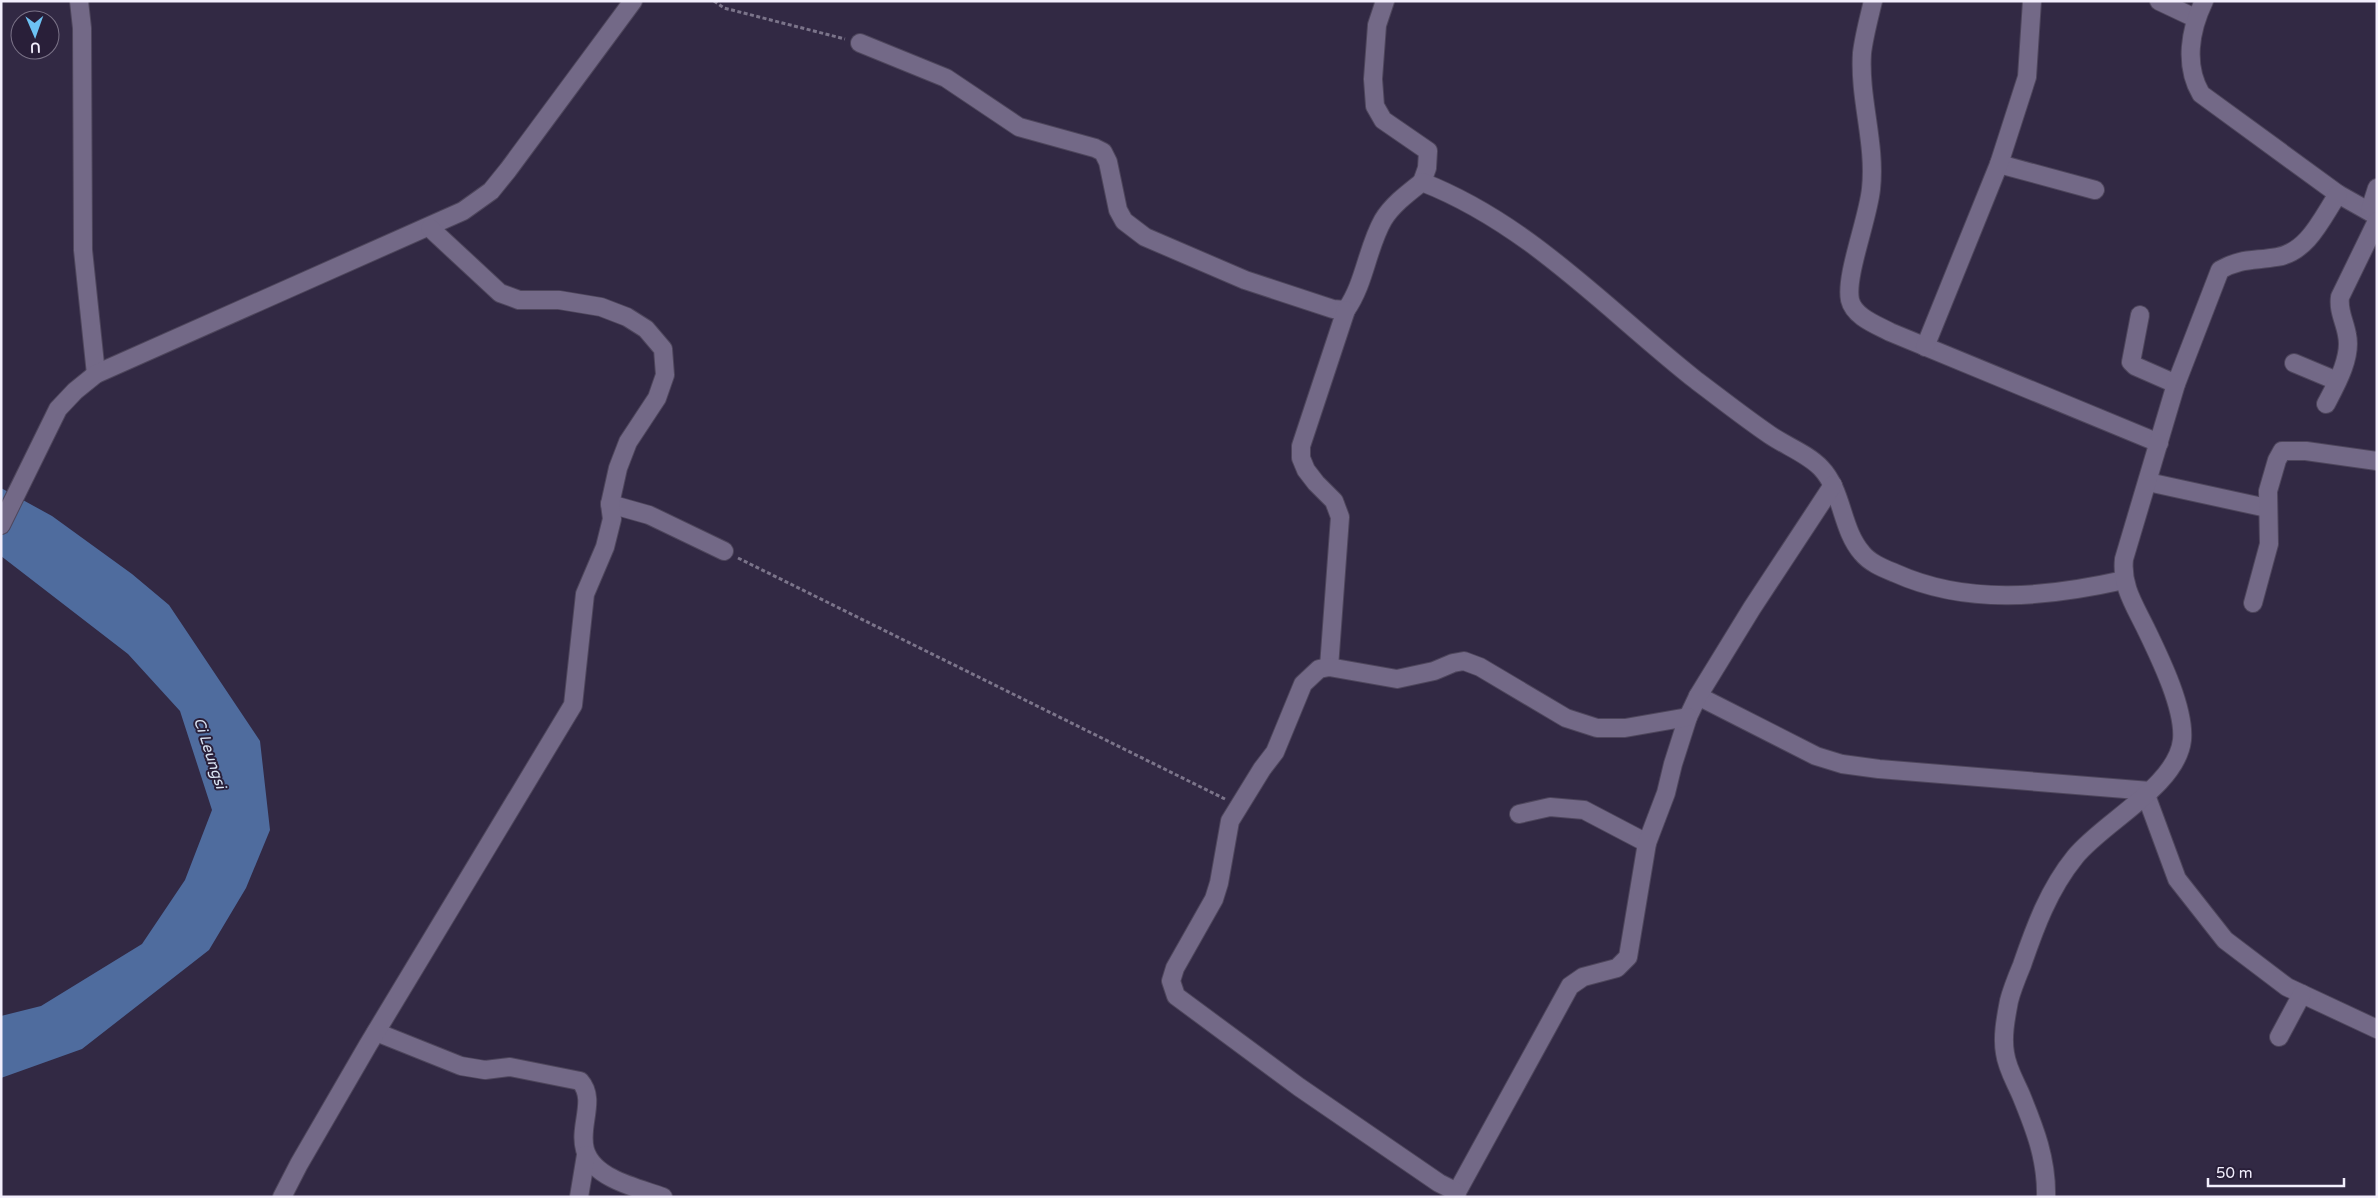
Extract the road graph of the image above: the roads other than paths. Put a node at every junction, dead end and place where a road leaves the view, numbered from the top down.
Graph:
1 (79, 1) edge
2 (633, 1) edge
3 (1385, 1) edge
4 (1873, 1) edge
5 (2032, 1) edge
6 (2159, 1) edge
7 (2204, 1) edge
8 (2195, 18) junction
9 (860, 43) road end
10 (1999, 164) junction
11 (1422, 182) junction
12 (2377, 188) edge
13 (2095, 190) dead end
14 (2338, 194) junction
15 (2374, 216) edge
16 (430, 228) junction
17 (1346, 310) junction
18 (2140, 315) dead end
19 (1925, 347) junction
20 (2294, 363) dead end
21 (96, 374) junction
22 (2337, 381) junction
23 (2176, 384) junction
24 (2326, 404) dead end
25 (2158, 443) junction
26 (2377, 462) edge
27 (2148, 482) junction
28 (1833, 485) junction
29 (610, 504) junction
30 (2267, 508) junction
31 (1, 525) edge
32 (724, 551) road end
33 (2124, 580) junction
34 (2253, 603) dead end
35 (1329, 667) junction
36 (1698, 696) junction
37 (1688, 717) junction
38 (2148, 793) junction
39 (1518, 814) dead end
40 (1647, 843) junction
41 (2302, 994) junction
42 (2377, 1028) edge
43 (376, 1032) junction
44 (2279, 1037) dead end
45 (586, 1155) junction
46 (1457, 1194) edge
47 (282, 1197) edge
48 (580, 1197) edge
49 (662, 1197) edge
50 (2046, 1197) edge

1 - 21 street
2 - 16 street
3 - 11 street
4 - 19 street
5 - 10 street
6 - 8 street
7 - 8 street
8 - 14 street
9 - 17 street
10 - 13 street
10 - 19 street
11 - 17 street
11 - 28 street
12 - 15 street
14 - 15 street
14 - 23 street
15 - 22 street
16 - 21 street
16 - 29 street
17 - 35 street
18 - 23 street
19 - 25 street
20 - 22 street
21 - 31 street
22 - 24 street
23 - 25 street
25 - 27 street
26 - 30 street
27 - 30 street
27 - 33 street
28 - 33 street
28 - 36 street
29 - 32 street
29 - 43 street
30 - 34 street
33 - 38 street
35 - 37 street
35 - 46 street
36 - 37 street
36 - 38 street
37 - 40 street
38 - 41 street
38 - 50 street
39 - 40 street
40 - 46 street
41 - 42 street
41 - 44 street
43 - 45 street
43 - 47 street
45 - 48 street
45 - 49 street

